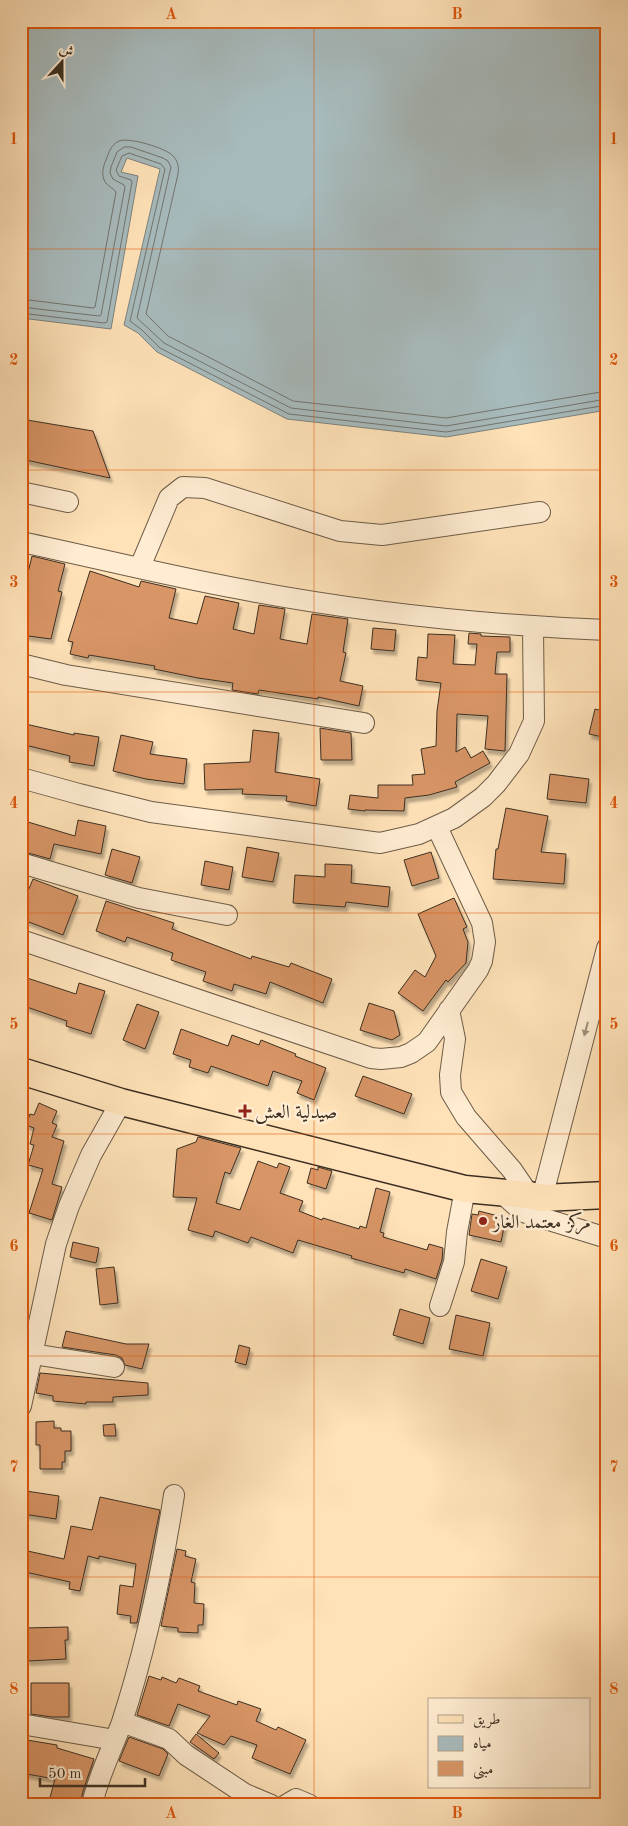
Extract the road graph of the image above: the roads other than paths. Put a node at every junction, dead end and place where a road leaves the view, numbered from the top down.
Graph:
1 (21, 492) edge
2 (68, 502) dead end
3 (540, 512) dead end
4 (21, 542) edge
5 (140, 567) junction
6 (533, 627) junction
7 (607, 630) edge
8 (21, 664) edge
9 (364, 723) dead end
10 (21, 778) edge
11 (437, 827) junction
12 (21, 863) edge
13 (227, 915) dead end
14 (21, 940) edge
15 (607, 948) edge
16 (449, 1010) junction
17 (21, 1071) edge
18 (121, 1102) junction
19 (465, 1189) junction
20 (503, 1194) junction
21 (607, 1195) edge
22 (536, 1196) junction
23 (607, 1238) edge
24 (440, 1306) dead end
25 (33, 1354) junction
26 (114, 1367) dead end
27 (21, 1406) edge
28 (174, 1496) dead end
29 (21, 1724) edge
30 (118, 1731) junction
31 (92, 1805) edge
32 (271, 1805) edge
33 (286, 1805) edge
34 (310, 1805) edge

1 - 2 street
3 - 5 street
4 - 5 street
5 - 6 street
6 - 7 street
6 - 11 street
8 - 9 street
10 - 11 street
11 - 16 street
12 - 13 street
14 - 16 street
15 -> 22 street
16 - 22 street
17 - 18 main road
18 - 19 main road
18 - 25 street
19 - 20 main road
19 - 24 street
20 - 22 main road
20 - 23 street
21 - 22 main road
25 - 26 street
25 - 27 street
28 - 30 street
29 - 30 street
30 - 31 street
30 - 32 street
33 - 34 street

